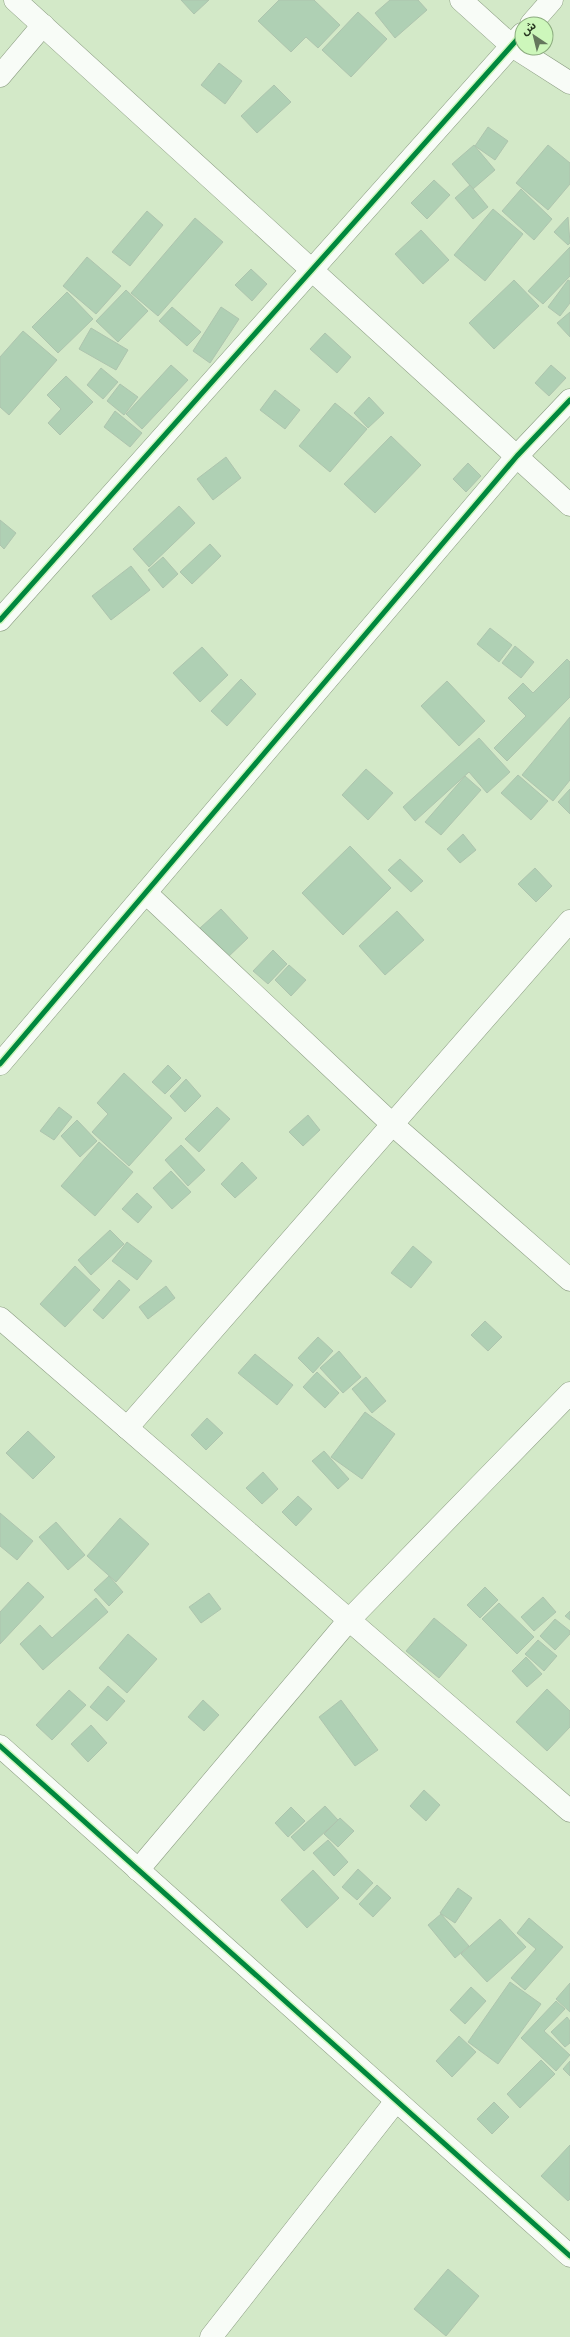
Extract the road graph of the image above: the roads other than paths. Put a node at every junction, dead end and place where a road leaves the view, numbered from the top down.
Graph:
1 (15, 0) edge
2 (461, 0) edge
3 (552, 0) edge
4 (538, 16) edge
5 (43, 25) junction
6 (514, 38) edge
7 (514, 43) edge
8 (537, 56) edge
9 (0, 76) edge
10 (570, 83) edge
11 (312, 270) junction
12 (570, 400) edge
13 (517, 456) junction
14 (570, 505) edge
15 (0, 620) edge
16 (146, 893) junction
17 (570, 921) edge
18 (0, 1064) edge
19 (392, 1124) junction
20 (570, 1280) edge
21 (0, 1318) edge
22 (570, 1393) edge
23 (127, 1428) junction
24 (349, 1620) junction
25 (0, 1746) edge
26 (570, 1811) edge
27 (138, 1870) junction
28 (396, 2101) junction
29 (570, 2256) edge
30 (210, 2337) edge

1 - 5 street
2 - 6 street
3 - 4 street
5 - 9 street
5 - 11 street
7 - 11 street
8 - 10 street
11 - 13 street
11 - 15 street
12 - 13 street
13 - 14 street
13 - 16 street
16 - 18 street
16 - 19 street
17 - 19 street
19 - 20 street
19 - 23 street
21 - 23 street
22 - 24 street
23 - 24 street
24 - 26 street
24 - 27 street
25 - 27 street
27 - 28 street
28 - 29 street
28 - 30 street

